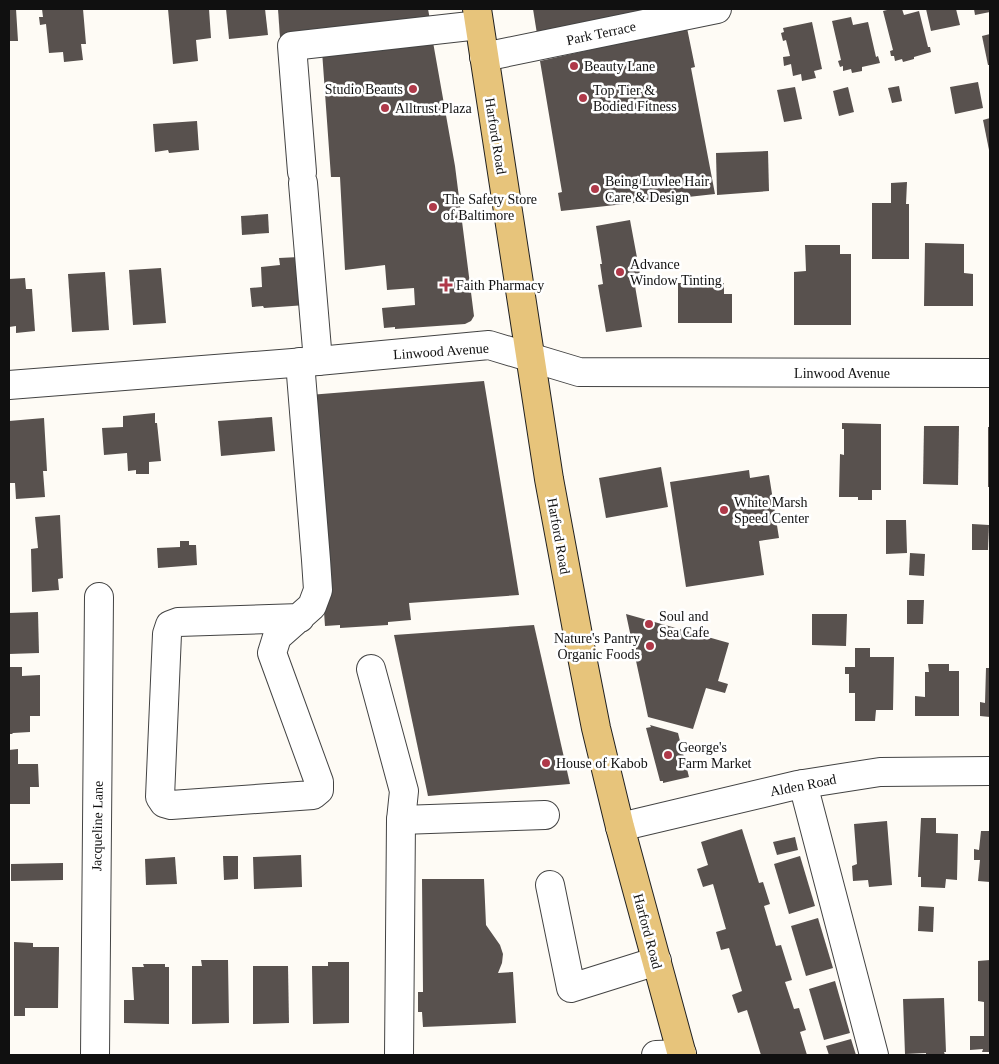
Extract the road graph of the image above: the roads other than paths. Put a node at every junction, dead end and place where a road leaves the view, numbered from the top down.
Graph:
1 (717, 9) edge
2 (478, 17) edge
3 (484, 57) junction
4 (530, 358) junction
5 (309, 362) junction
6 (990, 373) edge
7 (9, 385) edge
8 (99, 598) dead end
9 (300, 618) junction
10 (371, 669) dead end
11 (990, 770) edge
12 (803, 784) junction
13 (546, 815) dead end
14 (401, 820) junction
15 (620, 827) junction
16 (550, 885) dead end
17 (657, 962) junction
18 (95, 1055) edge
19 (399, 1055) edge
20 (673, 1055) edge
21 (874, 1055) edge

1 - 3 street, Park Terrace
2 - 3 main road, Harford Road
2 - 5 street
3 - 4 main road, Harford Road
4 - 5 street, Linwood Avenue
4 - 6 street, Linwood Avenue
4 - 15 main road, Harford Road
5 - 7 street, Linwood Avenue
5 - 9 street
8 - 18 street, Jacqueline Lane
9 - 9 street
10 - 14 street
11 - 12 street, Alden Road
12 - 15 street, Alden Road
12 - 21 street
13 - 14 street
14 - 19 street
15 - 17 main road, Harford Road
16 - 17 street
17 - 20 main road, Harford Road

